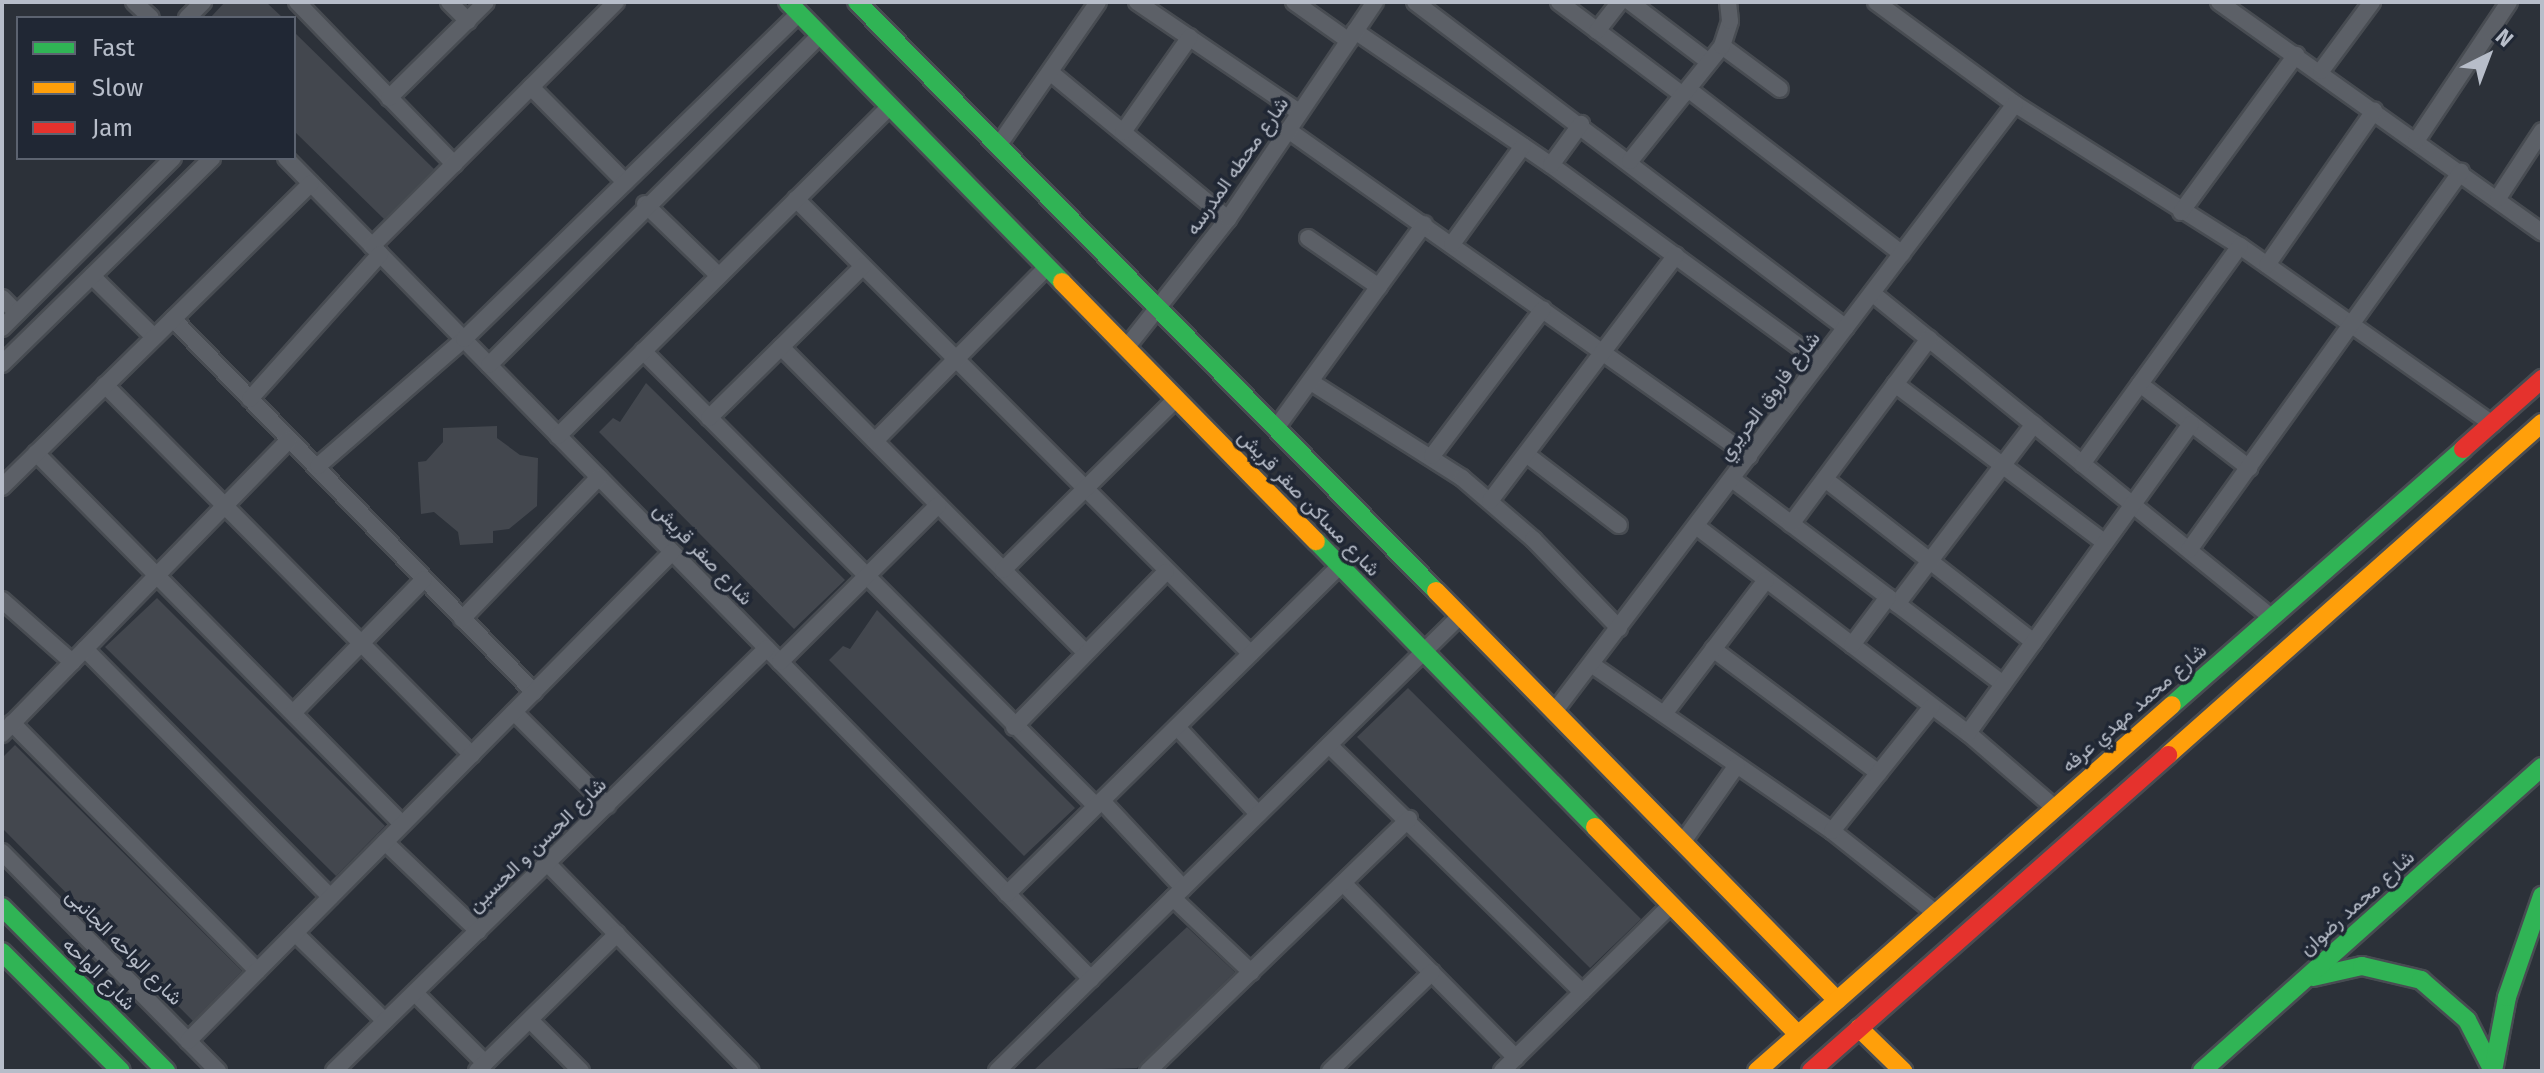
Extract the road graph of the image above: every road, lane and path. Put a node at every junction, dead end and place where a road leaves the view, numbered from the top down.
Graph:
1 (134, 2) edge
2 (297, 2) edge
3 (449, 2) edge
4 (486, 2) edge
5 (857, 2) edge
6 (1137, 2) edge
7 (1294, 2) edge
8 (1375, 2) edge
9 (1415, 2) edge
10 (1559, 2) edge
11 (1620, 2) edge
12 (1630, 2) edge
13 (1728, 2) edge
14 (1876, 2) edge
15 (2219, 2) edge
16 (2372, 2) edge
17 (2509, 2) edge
18 (609, 4) edge
19 (1091, 5) edge
20 (794, 7) edge
21 (149, 16) edge
22 (468, 21) junction
23 (1597, 31) junction
24 (820, 35) junction
25 (1352, 36) junction
26 (1190, 37) junction
27 (1722, 46) junction
28 (2296, 55) junction
29 (1709, 62) junction
30 (2321, 71) junction
31 (1050, 72) junction
32 (531, 87) junction
33 (1780, 89) dead end
34 (1685, 92) junction
35 (389, 98) junction
36 (2015, 104) junction
37 (890, 106) junction
38 (2374, 111) junction
39 (1299, 112) junction
40 (1581, 124) junction
41 (1288, 130) junction
42 (2542, 131) edge
43 (1123, 132) junction
44 (2416, 141) junction
45 (998, 146) junction
46 (1523, 146) junction
47 (171, 160) edge
48 (210, 160) edge
49 (288, 160) edge
50 (1630, 161) junction
51 (454, 164) junction
52 (1551, 165) junction
53 (2461, 172) junction
54 (625, 182) junction
55 (311, 183) junction
56 (2498, 198) junction
57 (796, 199) junction
58 (645, 204) junction
59 (2181, 212) junction
60 (1228, 219) junction
61 (1424, 224) junction
62 (2542, 232) edge
63 (1308, 238) dead end
64 (1452, 244) junction
65 (2240, 246) junction
66 (376, 250) junction
67 (1902, 254) junction
68 (1676, 255) junction
69 (2267, 265) junction
70 (863, 266) junction
71 (1047, 267) junction
72 (92, 276) junction
73 (719, 276) junction
74 (1379, 287) junction
75 (1872, 293) junction
76 (2, 298) edge
77 (1158, 309) junction
78 (1543, 309) junction
79 (17, 313) junction
80 (173, 319) junction
81 (2354, 325) junction
82 (2, 328) edge
83 (1846, 328) junction
84 (154, 337) junction
85 (464, 339) junction
86 (1929, 339) junction
87 (781, 347) junction
88 (1126, 348) junction
89 (643, 351) junction
90 (1603, 352) junction
91 (956, 360) junction
92 (1820, 362) junction
93 (2, 364) edge
94 (489, 365) junction
95 (2542, 379) edge
96 (1311, 382) junction
97 (1895, 384) junction
98 (2140, 384) junction
99 (105, 385) junction
100 (250, 399) junction
101 (1176, 399) junction
102 (709, 418) junction
103 (2542, 423) edge
104 (2034, 424) junction
105 (2191, 424) junction
106 (2492, 424) junction
107 (1276, 428) junction
108 (558, 436) junction
109 (289, 440) junction
110 (875, 441) junction
111 (36, 453) junction
112 (1526, 454) junction
113 (1432, 456) junction
114 (1749, 456) junction
115 (2082, 464) junction
116 (318, 466) junction
117 (2002, 466) junction
118 (2249, 468) junction
119 (599, 477) junction
120 (1732, 479) junction
121 (1825, 479) junction
122 (2, 487) edge
123 (1084, 489) junction
124 (1490, 501) junction
125 (2133, 504) junction
126 (938, 505) junction
127 (225, 506) junction
128 (1791, 524) junction
129 (1619, 525) dead end
130 (1696, 526) junction
131 (2105, 543) junction
132 (2189, 550) junction
133 (672, 552) junction
134 (1930, 561) junction
135 (1340, 566) junction
136 (1003, 570) junction
137 (1166, 572) junction
138 (157, 575) junction
139 (866, 577) junction
140 (424, 579) junction
141 (1766, 580) junction
142 (2, 600) edge
143 (1892, 600) junction
144 (1460, 616) junction
145 (2271, 617) junction
146 (462, 619) junction
147 (1619, 628) junction
148 (2034, 642) junction
149 (361, 644) junction
150 (1852, 645) junction
151 (767, 648) junction
152 (85, 649) junction
153 (1713, 649) junction
154 (1424, 652) junction
155 (1086, 653) junction
156 (1251, 654) junction
157 (72, 662) junction
158 (780, 662) junction
159 (1591, 664) junction
160 (2003, 684) junction
161 (534, 692) junction
162 (1932, 706) junction
163 (514, 712) junction
164 (1554, 712) junction
165 (293, 713) junction
166 (1664, 714) junction
167 (1014, 727) junction
168 (1177, 727) junction
169 (7, 728) edge
170 (1968, 733) junction
171 (1329, 745) junction
172 (472, 755) junction
173 (1737, 765) junction
174 (2542, 767) edge
175 (1879, 773) junction
176 (1099, 804) junction
177 (607, 805) junction
178 (2055, 808) junction
179 (1258, 814) junction
180 (1409, 819) junction
181 (402, 824) junction
182 (1832, 831) junction
183 (385, 842) junction
184 (1682, 843) junction
185 (2, 852) edge
186 (547, 863) junction
187 (1973, 878) junction
188 (1343, 883) junction
189 (1178, 893) junction
190 (1007, 894) junction
191 (2542, 896) edge
192 (330, 897) junction
193 (1671, 905) junction
194 (2, 907) edge
195 (1933, 911) junction
196 (1989, 914) junction
197 (478, 931) junction
198 (295, 933) junction
199 (617, 934) junction
200 (1950, 947) junction
201 (2, 952) edge
202 (257, 971) junction
203 (1251, 972) junction
204 (1432, 972) junction
205 (1091, 979) junction
206 (2304, 981) junction
207 (1582, 992) junction
208 (415, 993) junction
209 (1837, 1000) junction
210 (530, 1020) junction
211 (385, 1021) junction
212 (1859, 1028) junction
213 (1798, 1034) junction
214 (188, 1041) junction
215 (1516, 1058) junction
216 (481, 1067) edge
217 (1821, 1068) edge
218 (121, 1071) edge
219 (166, 1071) edge
220 (218, 1071) edge
221 (334, 1071) edge
222 (581, 1071) edge
223 (751, 1071) edge
224 (997, 1071) edge
225 (1149, 1071) edge
226 (1330, 1071) edge
227 (1502, 1071) edge
228 (1757, 1071) edge
229 (1903, 1071) edge
230 (2202, 1071) edge
231 (2493, 1071) edge

1 - 21 street
2 - 35 street
3 - 22 street
4 - 22 street
5 - 45 street, شارع مساكن صقر قريش
6 - 26 street
7 - 25 street
8 - 25 street, شارع محطه المدرسه
9 - 40 street
10 - 23 street
11 - 23 street
12 - 29 street
13 - 27 street
14 - 36 street
15 - 28 street
16 - 30 street
17 - 44 street
18 - 32 street
19 - 31 street
20 - 24 street, شارع مساكن صقر قريش
20 - 54 street
22 - 35 street
23 - 34 street
24 - 37 street, شارع مساكن صقر قريش
24 - 58 street
25 - 39 street, شارع محطه المدرسه
25 - 46 street
26 - 39 street
26 - 43 street
27 - 29 street
27 - 33 street
28 - 30 street
28 - 59 street
29 - 34 street
30 - 38 street
31 - 43 street
31 - 45 street
32 - 51 street
32 - 54 street
34 - 50 street
34 - 67 street
35 - 51 street
36 - 59 street
36 - 67 street, شارع فاروق الحريري
37 - 57 street
37 - 71 street, شارع مساكن صقر قريش
38 - 44 street
38 - 69 street
39 - 41 street, شارع محطه المدرسه
40 - 50 street
40 - 52 street
41 - 60 street, شارع محطه المدرسه
41 - 61 street
42 - 56 street
43 - 60 street
44 - 53 street
45 - 77 street, شارع مساكن صقر قريش
46 - 52 street
46 - 64 street
47 - 79 street
48 - 72 street
49 - 55 street, شارع صقر قريش
50 - 83 street
51 - 66 street
52 - 68 street
53 - 56 street
53 - 81 street
54 - 85 street
55 - 66 street, شارع صقر قريش
55 - 80 street
56 - 62 street
57 - 70 street
57 - 73 street
58 - 73 street
58 - 94 street
59 - 65 street
60 - 77 street, شارع محطه المدرسه
61 - 64 street
61 - 74 street
63 - 74 street
64 - 78 street
65 - 69 street
65 - 98 street
66 - 85 street, شارع صقر قريش
66 - 100 street
67 - 75 street, شارع فاروق الحريري
68 - 90 street
68 - 92 street
69 - 81 street
70 - 87 street
70 - 91 street
71 - 88 street, شارع مساكن صقر قريش
71 - 91 street
72 - 84 street
72 - 93 street
73 - 89 street
74 - 96 street
75 - 83 street, شارع فاروق الحريري
75 - 86 street
76 - 79 street
77 - 88 street, شارع محطه المدرسه
77 - 107 street, شارع مساكن صقر قريش
78 - 90 street
78 - 113 street
79 - 82 street
80 - 84 street
80 - 100 street
81 - 106 street
81 - 118 street
83 - 92 street, شارع فاروق الحريري
84 - 99 street
85 - 94 street, شارع صقر قريش
85 - 116 street
86 - 97 street
86 - 104 street
87 - 102 street
87 - 110 street
88 - 101 street, شارع مساكن صقر قريش
89 - 102 street
89 - 108 street
90 - 112 street
90 - 114 street
91 - 110 street
91 - 123 street
92 - 114 street, شارع فاروق الحريري
94 - 108 street, شارع صقر قريش
95 - 106 street, شارع محمد مهدي عرفه
96 - 107 street
96 - 113 street
97 - 117 street
97 - 121 street
98 - 105 street
98 - 115 street
99 - 111 street
99 - 127 street
100 - 109 street
101 - 123 street
101 - 135 street, شارع مساكن صقر قريش
102 - 139 street
103 - 196 street
104 - 115 street
104 - 117 street
105 - 118 street
105 - 125 street
106 - 145 street, شارع محمد مهدي عرفه
107 - 144 street, شارع مساكن صقر قريش
108 - 119 street, شارع صقر قريش
109 - 116 street
109 - 127 street
110 - 126 street
111 - 122 street
111 - 138 street
112 - 124 street
112 - 129 street
113 - 124 street
114 - 120 street, شارع فاروق الحريري
115 - 125 street
116 - 140 street
117 - 131 street
117 - 134 street
118 - 132 street
119 - 133 street, شارع صقر قريش
119 - 146 street
120 - 128 street
120 - 130 street, شارع فاروق الحريري
121 - 128 street
121 - 134 street
123 - 136 street
123 - 137 street
124 - 147 street
125 - 131 street
125 - 132 street
126 - 136 street
126 - 139 street
127 - 138 street
127 - 149 street
128 - 143 street
130 - 141 street
130 - 147 street, شارع فاروق الحريري
131 - 148 street
132 - 145 street
133 - 151 street, شارع صقر قريش
133 - 161 street
134 - 143 street
134 - 148 street
135 - 154 street, شارع مساكن صقر قريش
135 - 156 street
136 - 155 street
137 - 155 street
137 - 156 street
138 - 152 street
138 - 165 street
139 - 158 street
139 - 167 street
140 - 146 street
140 - 149 street
141 - 150 street
141 - 153 street
142 - 157 street
143 - 150 street
143 - 160 street
144 - 154 street
144 - 164 street, شارع مساكن صقر قريش
145 - 178 street, شارع محمد مهدي عرفه
146 - 161 street
147 - 159 street, شارع فاروق الحريري
148 - 160 street
149 - 165 street
149 - 172 street
150 - 162 street
151 - 158 street, شارع صقر قريش
151 - 177 street, شارع الحسن و الحسين
152 - 157 street
152 - 192 street
153 - 166 street
153 - 175 street
154 - 171 street
154 - 193 street, شارع مساكن صقر قريش
155 - 167 street
156 - 168 street
157 - 169 street
158 - 190 street, شارع صقر قريش
159 - 164 street, شارع فاروق الحريري
159 - 166 street
160 - 170 street
161 - 163 street
162 - 170 street
162 - 175 street
163 - 172 street
163 - 177 street
164 - 184 street, شارع مساكن صقر قريش
165 - 181 street
166 - 173 street
167 - 176 street
168 - 176 street
168 - 179 street
169 - 202 street
170 - 178 street
171 - 179 street
171 - 180 street
172 - 181 street
173 - 182 street
173 - 184 street
174 - 206 street, شارع محمد رضوان
175 - 182 street
176 - 189 street
176 - 190 street
177 - 186 street, شارع الحسن و الحسين
178 - 187 street, شارع محمد مهدي عرفه
179 - 189 street
180 - 188 street
180 - 207 street
181 - 183 street
182 - 195 street
183 - 192 street
183 - 197 street
184 - 209 street, شارع مساكن صقر قريش
185 - 214 street, شارع الواحه الجانبى
186 - 197 street, شارع الحسن و الحسين
186 - 199 street
187 - 195 street, شارع محمد مهدي عرفه
187 - 196 street
188 - 203 street
188 - 204 street
189 - 203 street
189 - 205 street
190 - 205 street, شارع صقر قريش
191 - 231 street
192 - 198 street
193 - 207 street
193 - 213 street, شارع مساكن صقر قريش
194 - 219 street, شارع الواحه
195 - 200 street
195 - 209 street, شارع محمد مهدي عرفه
196 - 200 street
197 - 208 street, شارع الحسن و الحسين
198 - 202 street
198 - 211 street
199 - 210 street
199 - 223 street
200 - 212 street
201 - 218 street
202 - 214 street
203 - 225 street
204 - 215 street
204 - 226 street
205 - 224 street
206 - 230 street, شارع محمد رضوان
206 - 231 street
207 - 215 street
208 - 211 street, شارع الحسن و الحسين
208 - 216 street
209 - 213 street, شارع محمد مهدي عرفه
210 - 216 street
210 - 222 street
211 - 221 street, شارع الحسن و الحسين
212 - 217 street
212 - 229 street
213 - 228 street, شارع محمد مهدي عرفه
214 - 220 street, شارع الواحه الجانبى
215 - 227 street

